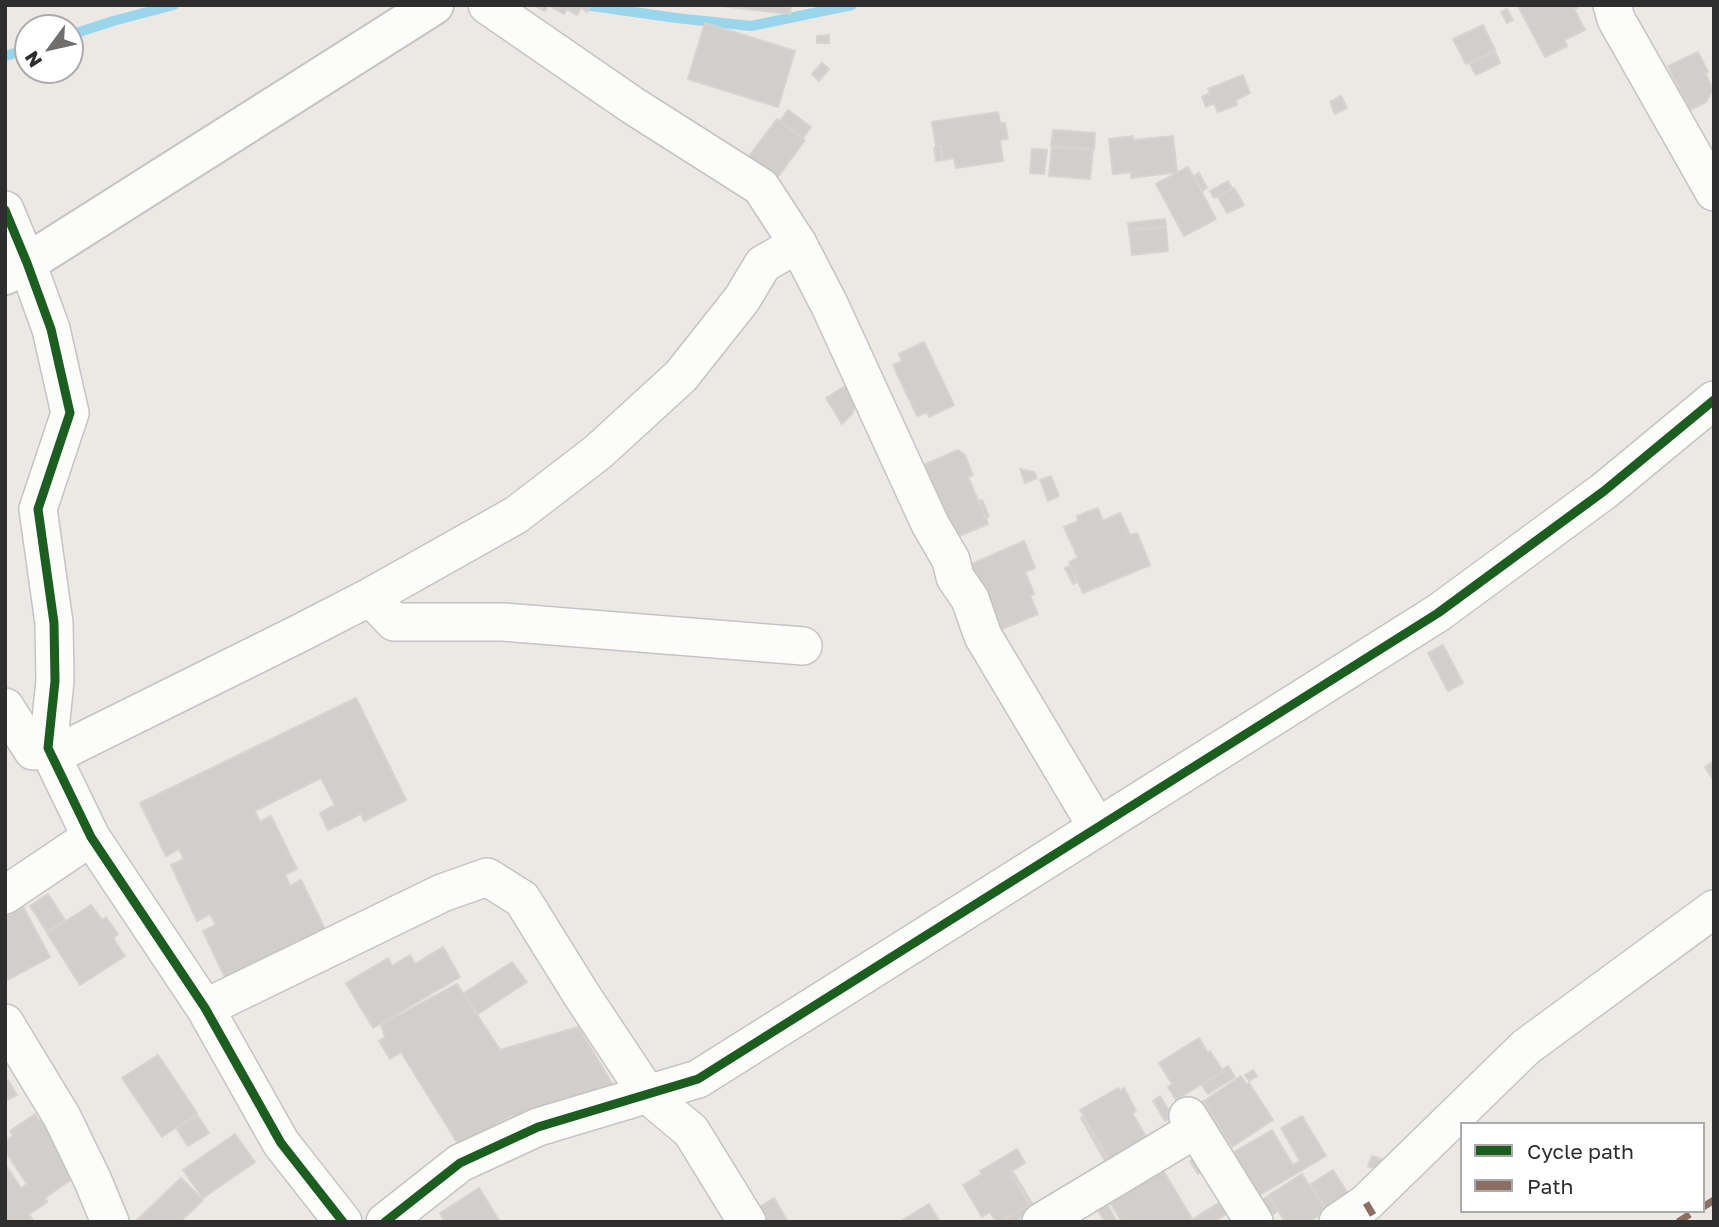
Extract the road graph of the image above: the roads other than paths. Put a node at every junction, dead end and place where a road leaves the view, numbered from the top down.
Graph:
1 (434, 5) edge
2 (487, 5) edge
3 (1612, 5) edge
4 (1714, 192) edge
5 (5, 210) edge
6 (798, 244) junction
7 (16, 269) edge
8 (1714, 400) edge
9 (370, 597) junction
10 (803, 646) dead end
11 (5, 707) edge
12 (35, 754) edge
13 (1097, 827) junction
14 (91, 837) junction
15 (5, 895) edge
16 (1714, 909) edge
17 (205, 1008) junction
18 (5, 1023) edge
19 (15, 1062) edge
20 (648, 1095) junction
21 (110, 1222) edge
22 (343, 1222) edge
23 (385, 1222) edge
24 (747, 1222) edge
25 (1041, 1222) edge
26 (1254, 1222) edge
27 (1338, 1222) edge

1 - 7 street
2 - 6 street
3 - 4 street
5 - 7 street
6 - 9 street
6 - 13 street
7 - 12 street
8 - 13 street
9 - 10 street
9 - 12 street
11 - 12 street
12 - 14 street
13 - 20 street
14 - 15 street
14 - 17 street
16 - 27 street
17 - 20 street
17 - 22 street
18 - 19 street
19 - 21 street
20 - 23 street
20 - 24 street
25 - 26 street

